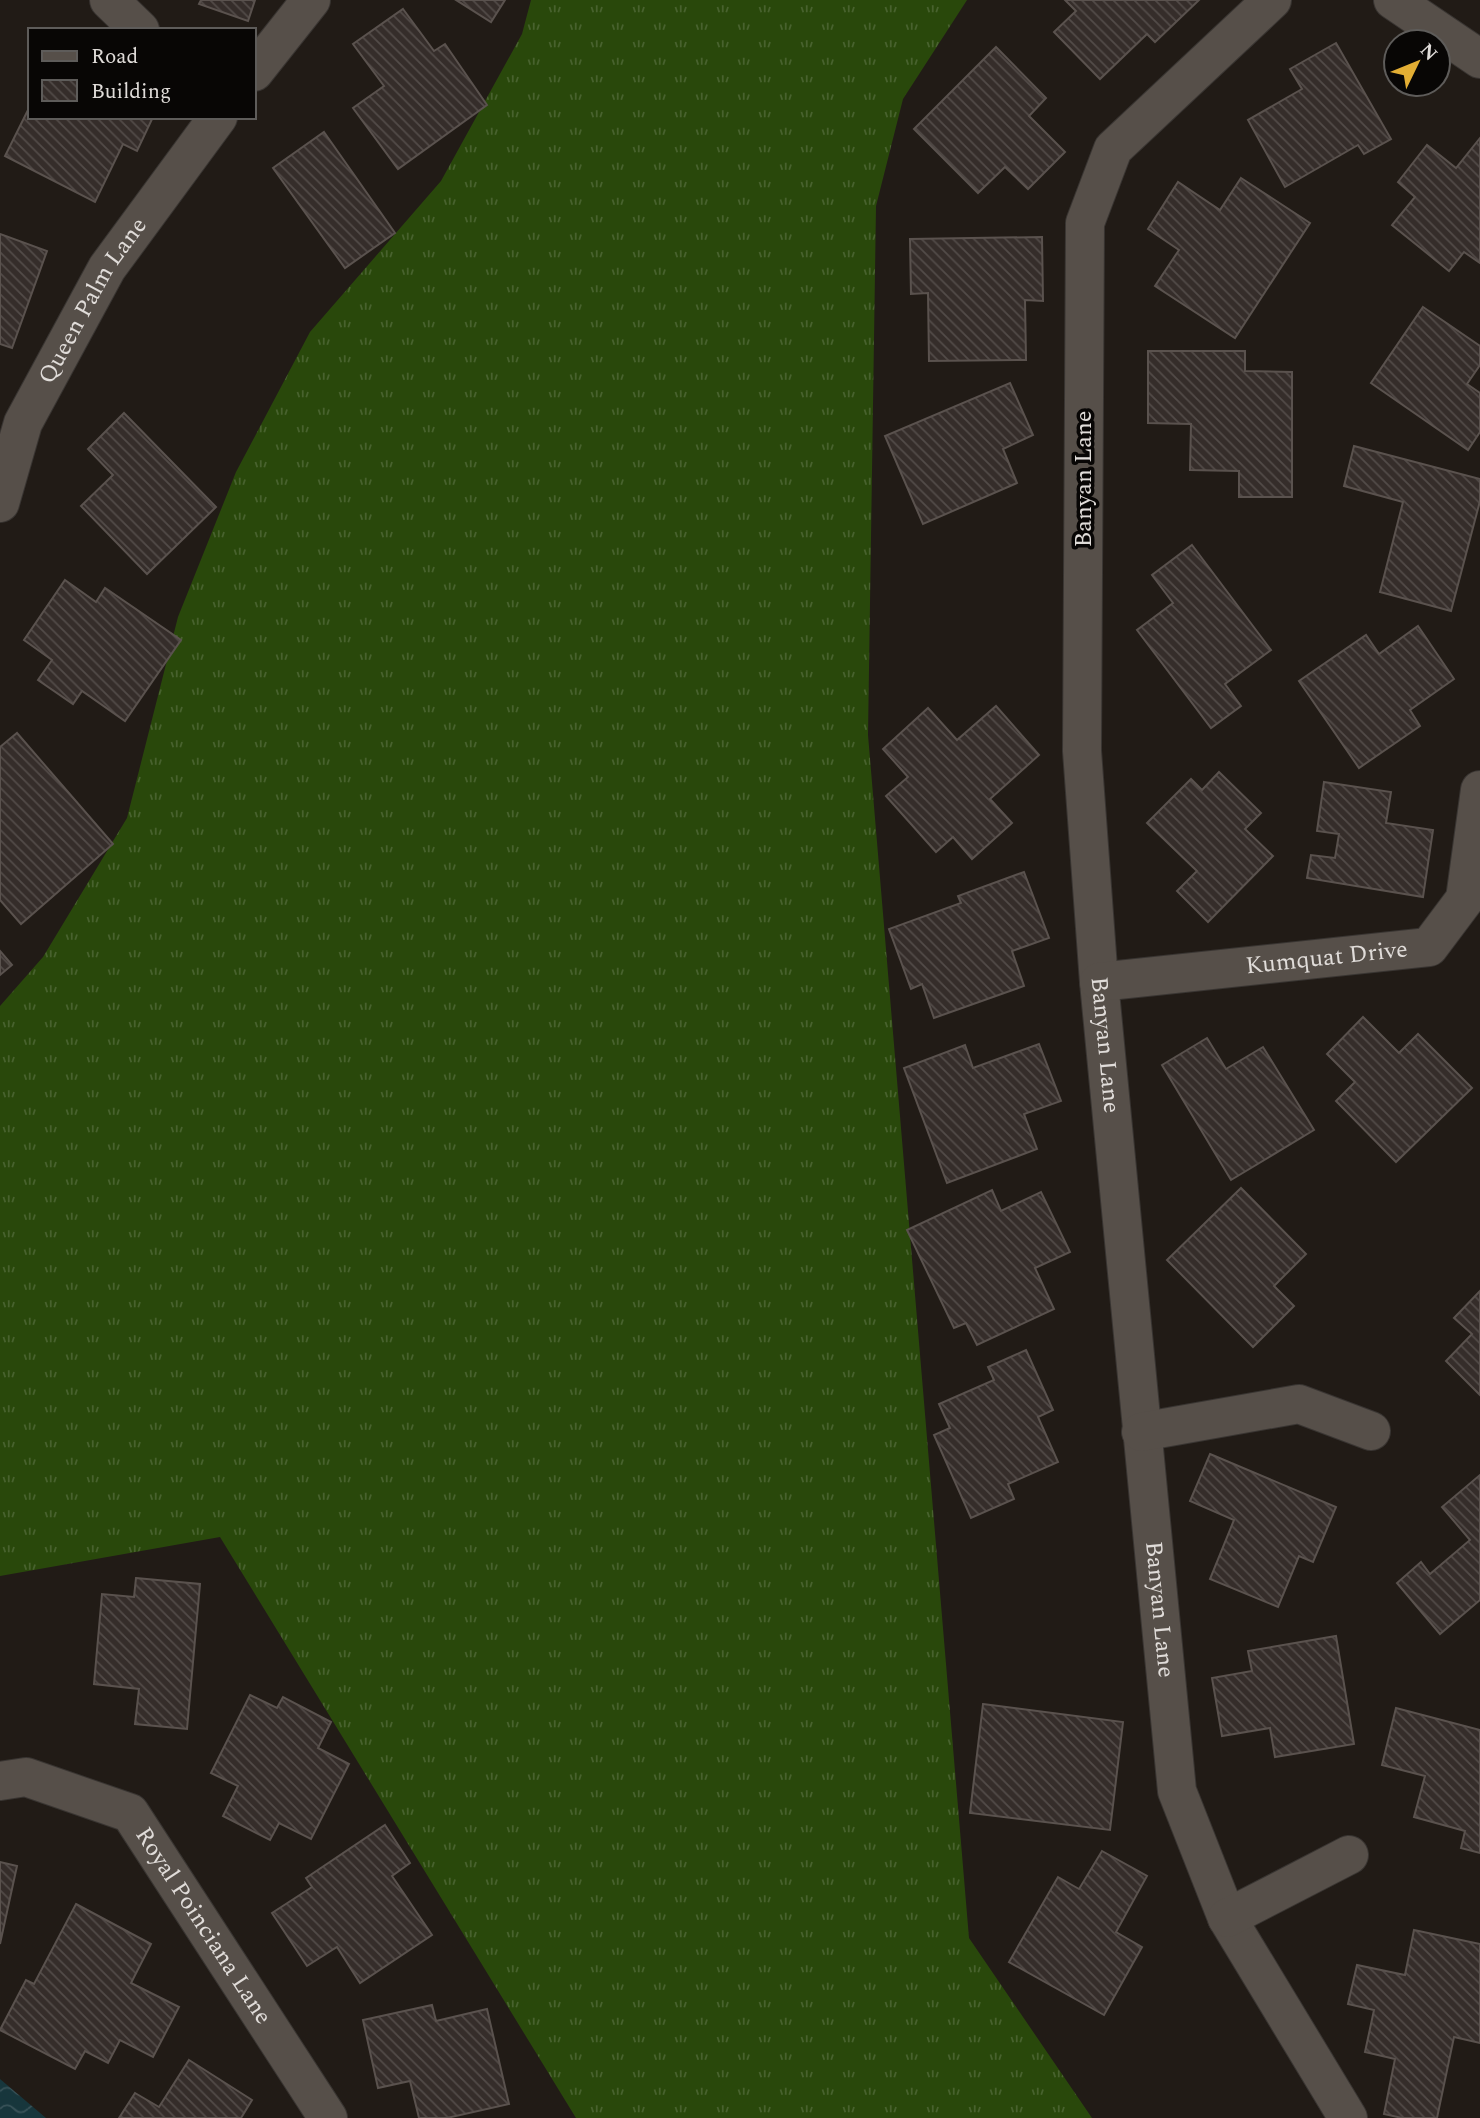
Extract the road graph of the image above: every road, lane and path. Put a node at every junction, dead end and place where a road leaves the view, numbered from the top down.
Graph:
1 (109, 0) edge
2 (311, 0) edge
3 (1272, 0) edge
4 (1393, 0) edge
5 (138, 28) edge
6 (1480, 59) edge
7 (256, 69) edge
8 (217, 119) edge
9 (11, 419) edge
10 (0, 503) edge
11 (1480, 790) edge
12 (1099, 982) junction
13 (1371, 1431) dead end
14 (1141, 1432) junction
15 (0, 1781) edge
16 (1349, 1855) dead end
17 (1227, 1918) junction
18 (328, 2118) edge
19 (1348, 2118) edge

1 - 5 street
2 - 7 street
3 - 12 street, Banyan Lane
4 - 6 street
8 - 9 street, Queen Palm Lane
9 - 10 street, Queen Palm Lane
11 - 12 street, Kumquat Drive
12 - 14 street, Banyan Lane
13 - 14 street
14 - 17 street, Banyan Lane
15 - 18 street, Royal Poinciana Lane
16 - 17 street
17 - 19 street, Banyan Lane

